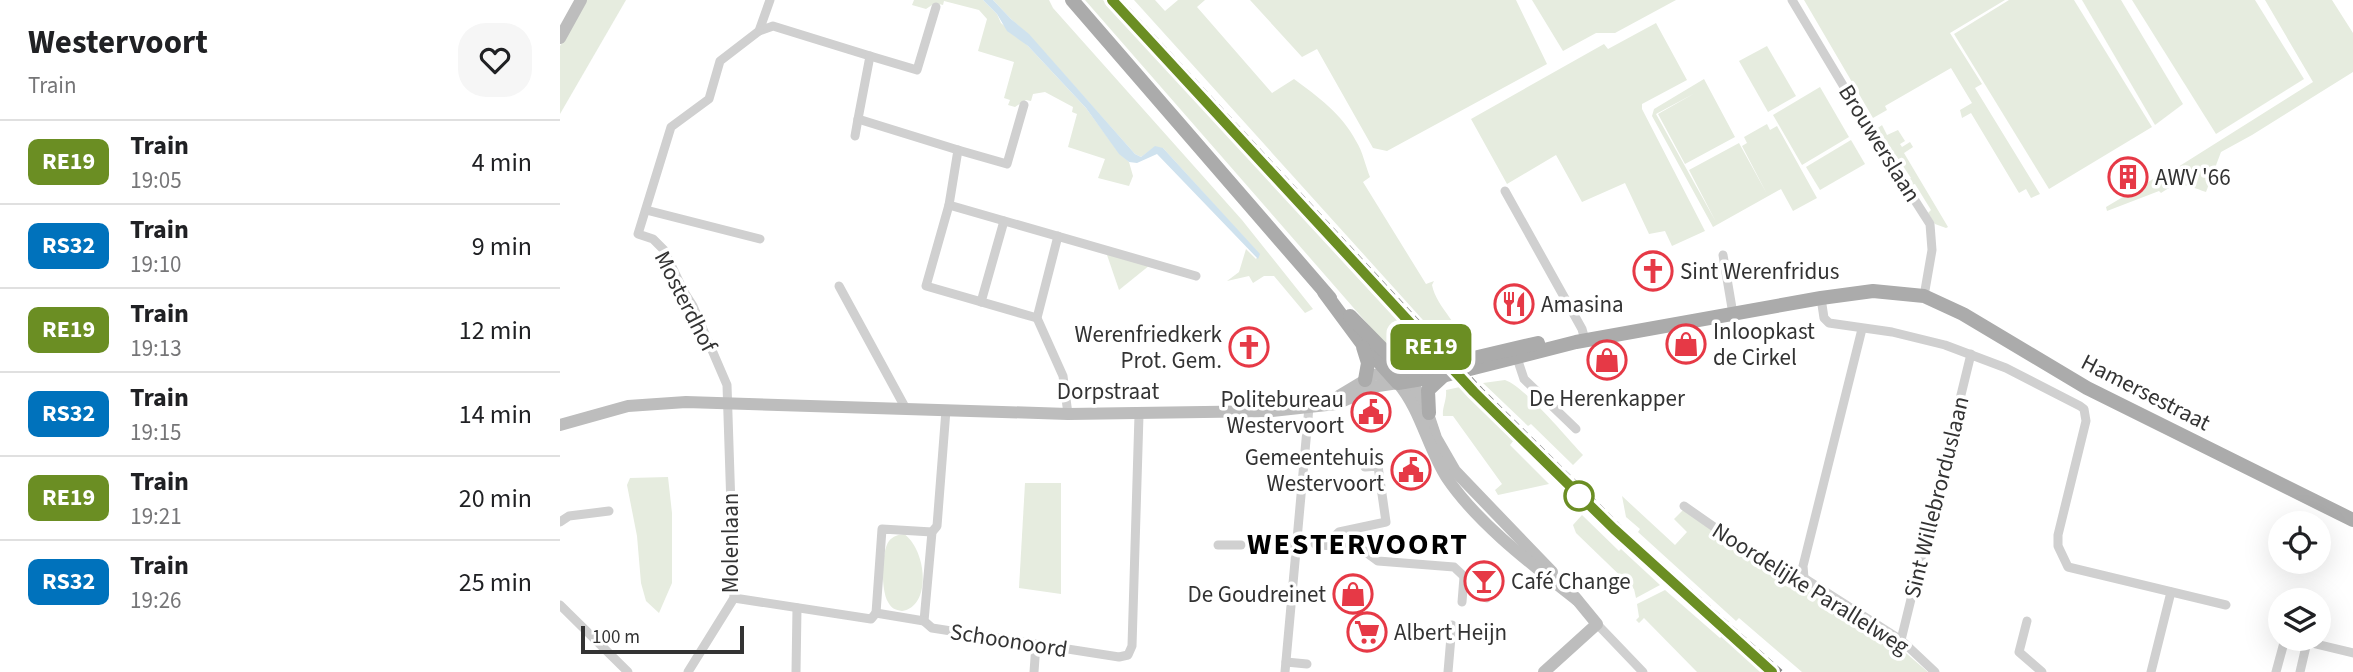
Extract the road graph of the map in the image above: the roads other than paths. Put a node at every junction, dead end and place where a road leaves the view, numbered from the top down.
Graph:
1 (581, 0) edge
2 (770, 0) edge
3 (1072, 0) edge
4 (1792, 0) edge
5 (936, 7) dead end
6 (759, 31) junction
7 (560, 38) edge
8 (870, 56) junction
9 (1024, 105) dead end
10 (858, 119) junction
11 (855, 136) dead end
12 (958, 150) junction
13 (1505, 191) dead end
14 (949, 205) junction
15 (646, 210) junction
16 (1004, 221) junction
17 (1058, 236) junction
18 (760, 239) dead end
19 (1723, 255) dead end
20 (1196, 276) dead end
21 (839, 286) dead end
22 (1324, 292) junction
23 (1924, 296) junction
24 (1821, 298) junction
25 (981, 302) junction
26 (1733, 314) junction
27 (1037, 318) junction
28 (1862, 329) junction
29 (1581, 341) junction
30 (1361, 342) junction
31 (1382, 347) junction
32 (1515, 353) junction
33 (1971, 354) junction
34 (1446, 370) junction
35 (1400, 377) junction
36 (1365, 380) junction
37 (727, 403) junction
38 (1309, 407) junction
39 (906, 409) junction
40 (946, 410) junction
41 (1429, 413) junction
42 (1068, 414) junction
43 (1139, 415) junction
44 (560, 425) edge
45 (1576, 429) dead end
46 (1363, 460) dead end
47 (1685, 506) dead end
48 (609, 511) dead end
49 (2353, 520) edge
50 (560, 522) edge
51 (932, 532) junction
52 (1258, 544) dead end
53 (1297, 544) junction
54 (1315, 544) dead end
55 (1218, 545) dead end
56 (1241, 545) dead end
57 (1326, 545) junction
58 (1363, 550) junction
59 (1362, 563) dead end
60 (1464, 577) junction
61 (1804, 578) junction
62 (2171, 592) junction
63 (734, 598) junction
64 (1487, 598) dead end
65 (1577, 600) junction
66 (1462, 602) dead end
67 (560, 605) edge
68 (2226, 605) dead end
69 (797, 608) junction
70 (876, 612) junction
71 (924, 621) junction
72 (2027, 621) dead end
73 (1597, 624) junction
74 (1452, 625) dead end
75 (1901, 640) junction
76 (1036, 645) junction
77 (2331, 648) edge
78 (2282, 651) edge
79 (2305, 651) edge
80 (2353, 653) edge
81 (1307, 664) dead end
82 (1286, 667) edge
83 (628, 672) edge
84 (688, 672) edge
85 (796, 672) edge
86 (1034, 672) edge
87 (1448, 672) edge
88 (1544, 672) edge
89 (1643, 672) edge
90 (1935, 672) edge
91 (2042, 672) edge
92 (2151, 672) edge
93 (2276, 672) edge
94 (2300, 672) edge

1 - 7 street
2 - 6 street
3 - 22 main road
4 - 23 street, Brouwerslaan
5 - 8 street
6 - 8 street
6 - 15 street, Mosterdhof
8 - 10 street
9 - 12 street
10 - 11 street
10 - 12 street
12 - 14 street
13 - 29 street
14 - 16 street
14 - 25 street
15 - 18 street, Mosterdhof
15 - 37 street, Mosterdhof
16 - 17 street
16 - 25 street
17 - 20 street
17 - 27 street
19 - 26 street
21 - 39 street
22 - 30 main road
22 - 31 main road
23 - 24 main road, Dorpstraat
23 - 49 main road, Hamersestraat
24 - 26 main road, Dorpstraat
24 - 28 street
25 - 27 street
26 - 29 main road, Dorpstraat
27 - 42 street
28 - 33 street
28 - 61 street
29 - 32 main road, Dorpstraat
30 - 35 main road
30 - 36 main road
31 - 34 main road
31 - 35 main road
32 - 34 main road, Dorpstraat
32 - 45 street
33 - 62 street
33 - 75 street, Sint Willebrorduslaan
34 - 35 main road, Dorpstraat
34 - 41 main road
35 - 36 street, Dorpstraat
35 - 38 street, Dorpstraat
35 - 41 street
35 - 65 street
36 - 38 street, Dorpstraat
37 - 39 street, Dorpstraat
37 - 44 street, Dorpstraat
37 - 63 street, Molenlaan
38 - 43 street, Dorpstraat
38 - 53 street
39 - 40 street, Dorpstraat
40 - 42 street, Dorpstraat
40 - 51 street
41 - 65 street
42 - 43 street, Dorpstraat
43 - 76 street, Schoonoord
46 - 57 street
47 - 61 street, Noordelijke Parallelweg
48 - 50 street
51 - 70 street
51 - 71 street
52 - 53 street
53 - 82 street
54 - 57 street
55 - 56 street
57 - 58 street
58 - 59 street
58 - 60 street
60 - 64 street
60 - 66 street
61 - 75 street, Noordelijke Parallelweg
62 - 68 street
62 - 92 street
63 - 69 street, Schoonoord
63 - 84 street, Molenlaan
65 - 73 street
67 - 83 street
69 - 70 street, Schoonoord
69 - 85 street
70 - 71 street, Schoonoord
71 - 76 street, Schoonoord
72 - 91 street
73 - 88 street
73 - 89 street
74 - 87 street
75 - 90 street, Noordelijke Parallelweg
76 - 86 street
77 - 80 street
78 - 93 street
79 - 94 street
81 - 82 street

